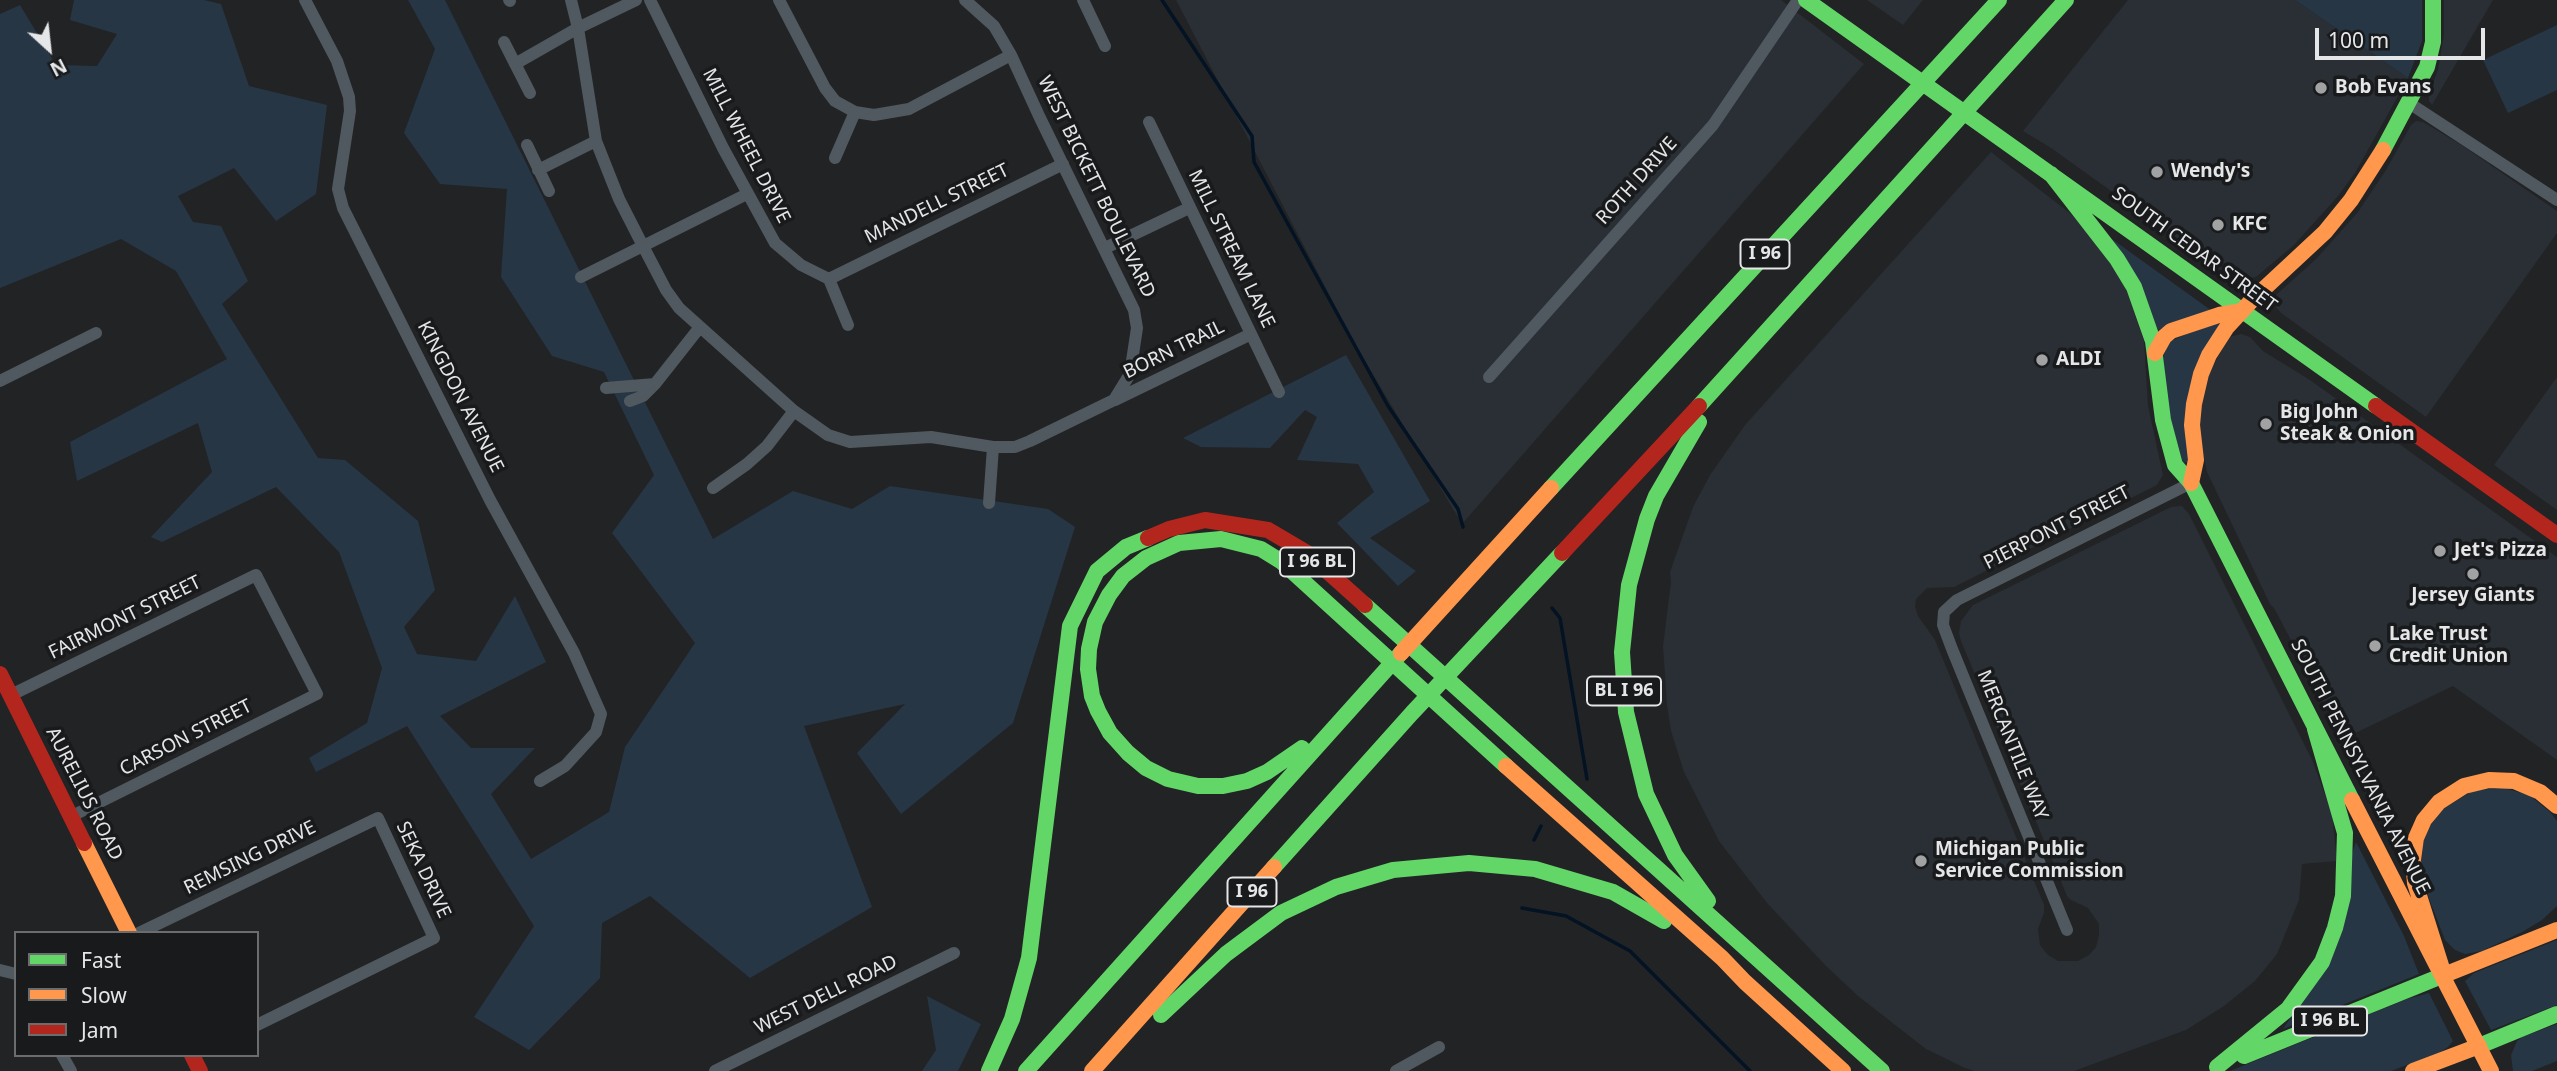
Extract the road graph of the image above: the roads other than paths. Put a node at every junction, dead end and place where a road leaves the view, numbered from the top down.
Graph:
1 (305, 0) edge
2 (571, 0) edge
3 (636, 0) edge
4 (650, 0) edge
5 (779, 0) edge
6 (1083, 0) edge
7 (1798, 0) edge
8 (1806, 0) edge
9 (1998, 0) edge
10 (2066, 0) edge
11 (2433, 0) edge
12 (971, 2) edge
13 (578, 28) junction
14 (505, 42) dead end
15 (1105, 46) dead end
16 (1012, 55) junction
17 (516, 64) junction
18 (530, 93) dead end
19 (2409, 103) junction
20 (855, 112) junction
21 (1149, 122) dead end
22 (596, 141) junction
23 (527, 145) dead end
24 (835, 158) dead end
25 (1063, 164) junction
26 (538, 170) junction
27 (2050, 174) junction
28 (549, 191) dead end
29 (747, 194) junction
30 (2557, 200) edge
31 (1189, 208) junction
32 (643, 246) junction
33 (1105, 248) junction
34 (581, 277) dead end
35 (829, 279) junction
36 (2242, 311) junction
37 (848, 325) dead end
38 (700, 327) junction
39 (96, 333) dead end
40 (1251, 334) junction
41 (2155, 353) junction
42 (1489, 377) dead end
43 (0, 380) edge
44 (1724, 380) junction
45 (655, 384) junction
46 (606, 388) dead end
47 (1279, 392) dead end
48 (1114, 400) junction
49 (630, 401) dead end
50 (794, 411) junction
51 (993, 447) junction
52 (2191, 483) junction
53 (713, 488) dead end
54 (989, 503) dead end
55 (2557, 535) edge
56 (1944, 612) joint
57 (0, 674) edge
58 (317, 694) joint
59 (11, 695) junction
60 (1346, 714) junction
61 (2315, 729) junction
62 (540, 781) dead end
63 (2557, 806) edge
64 (72, 816) junction
65 (378, 818) joint
66 (2557, 918) edge
67 (2067, 930) dead end
68 (2557, 930) edge
69 (129, 931) edge
70 (143, 931) edge
71 (2531, 941) junction
72 (954, 953) dead end
73 (2444, 975) junction
74 (1779, 978) junction
75 (1745, 982) junction
76 (2557, 1014) edge
77 (259, 1024) edge
78 (2479, 1046) junction
79 (1439, 1047) dead end
80 (2211, 1069) edge
81 (715, 1071) edge
82 (989, 1071) edge
83 (1026, 1071) edge
84 (1092, 1071) edge
85 (1105, 1071) edge
86 (1396, 1071) edge
87 (1843, 1071) edge
88 (1882, 1071) edge
89 (2413, 1071) edge
90 (2491, 1071) edge

1 - 62 street, KINGDON AVENUE
2 - 13 street
3 - 13 street
4 - 29 street, MILL WHEEL DRIVE
5 - 20 street
6 - 15 street
7 - 42 street, ROTH DRIVE
8 - 27 main road, SOUTH CEDAR STREET
9 - 60 main road, I 96
10 - 44 main road, I 96
11 - 19 main road
12 - 16 street, WEST BICKETT BOULEVARD
13 - 17 street
13 - 22 street
14 - 17 street
16 - 20 street
16 - 25 street, WEST BICKETT BOULEVARD
17 - 18 street
19 - 30 street
19 - 36 main road
20 - 24 street
21 - 31 street, MILL STREAM LANE
22 - 26 street
22 - 32 street
23 - 26 street
25 - 33 street, WEST BICKETT BOULEVARD
25 - 35 street, MANDELL STREET
26 - 28 street
27 - 36 main road, SOUTH CEDAR STREET
27 - 41 main road, SOUTH PENNSYLVANIA AVENUE
29 - 32 street
29 - 35 street, MILL WHEEL DRIVE
31 - 33 street
31 - 40 street, MILL STREAM LANE
32 - 34 street
32 - 38 street
33 - 48 street, WEST BICKETT BOULEVARD
35 - 37 street
36 - 41 main road
36 - 52 main road
36 - 55 main road, SOUTH CEDAR STREET
38 - 45 street
38 - 50 street
39 - 43 street
40 - 47 street, MILL STREAM LANE
40 - 48 street, BORN TRAIL
41 - 52 main road, SOUTH PENNSYLVANIA AVENUE
44 - 74 main road, BL I 96
44 - 84 main road, I 96
45 - 46 street
45 - 49 street
48 - 51 street
50 - 51 street
50 - 53 street
51 - 54 street
52 - 56 street, PIERPONT STREET
52 - 61 main road, SOUTH PENNSYLVANIA AVENUE
56 - 67 street, MERCANTILE WAY
57 - 59 main road, AURELIUS ROAD
58 - 59 street, FAIRMONT STREET
58 - 64 street, CARSON STREET
59 - 64 main road, AURELIUS ROAD
60 - 75 main road, I 96 BL
60 - 83 main road, I 96
61 - 73 main road, SOUTH PENNSYLVANIA AVENUE
61 - 80 main road
63 - 73 main road
64 - 69 main road, AURELIUS ROAD
65 - 70 street, REMSING DRIVE
65 - 77 street, SEKA DRIVE
66 - 71 main road
68 - 71 main road, I 96 BL
71 - 73 main road, I 96 BL
72 - 81 street, WEST DELL ROAD
73 - 78 main road, SOUTH PENNSYLVANIA AVENUE
73 - 80 main road, I 96 BL
74 - 82 main road, I 96 BL
74 - 88 main road, I 96 BL
75 - 85 main road, I 96 BL
75 - 87 main road, I 96 BL
76 - 78 main road
78 - 89 main road
78 - 90 main road, SOUTH PENNSYLVANIA AVENUE
79 - 86 street

